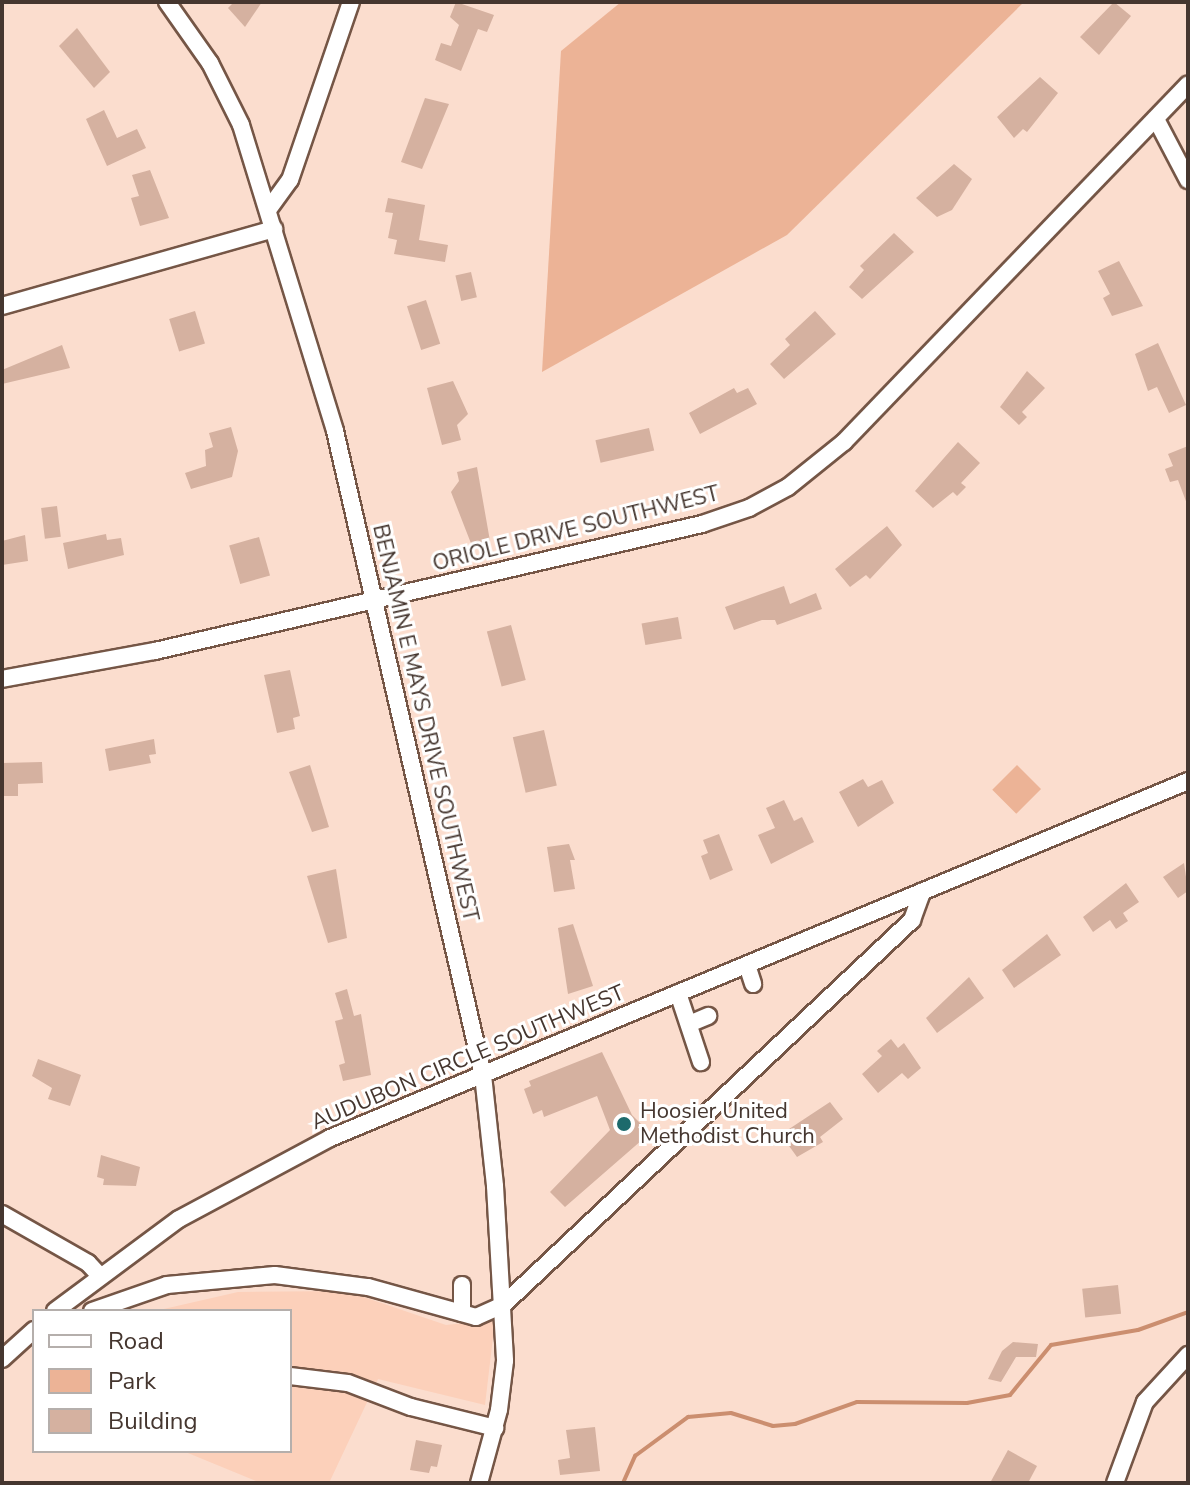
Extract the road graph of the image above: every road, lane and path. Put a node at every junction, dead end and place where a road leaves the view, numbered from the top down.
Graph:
1 (167, 2) edge
2 (351, 2) edge
3 (1188, 85) edge
4 (1156, 119) junction
5 (1188, 180) edge
6 (268, 210) junction
7 (274, 229) junction
8 (2, 306) edge
9 (376, 600) junction
10 (2, 679) edge
11 (1188, 781) edge
12 (922, 892) junction
13 (747, 965) junction
14 (753, 984) dead end
15 (678, 993) junction
16 (708, 1016) dead end
17 (689, 1024) junction
18 (701, 1062) dead end
19 (483, 1075) junction
20 (2, 1214) edge
21 (99, 1275) junction
22 (462, 1285) dead end
23 (503, 1305) junction
24 (57, 1309) edge
25 (98, 1309) edge
26 (462, 1313) junction
27 (32, 1332) edge
28 (32, 1342) edge
29 (1188, 1355) edge
30 (2, 1360) edge
31 (292, 1376) edge
32 (495, 1428) junction
33 (479, 1483) edge
34 (1115, 1483) edge

1 - 6 street, BENJAMIN E MAYS DRIVE SOUTHWEST
2 - 6 street
3 - 4 street, ORIOLE DRIVE SOUTHWEST
4 - 5 street
4 - 9 street, ORIOLE DRIVE SOUTHWEST
6 - 7 street, BENJAMIN E MAYS DRIVE SOUTHWEST
7 - 8 street
7 - 9 street, BENJAMIN E MAYS DRIVE SOUTHWEST
9 - 10 street, ORIOLE DRIVE SOUTHWEST
9 - 19 street, BENJAMIN E MAYS DRIVE SOUTHWEST
11 - 12 street, AUDUBON CIRCLE SOUTHWEST
12 - 13 street, AUDUBON CIRCLE SOUTHWEST
12 - 23 street
13 - 14 street
13 - 15 street, AUDUBON CIRCLE SOUTHWEST
15 - 17 street
15 - 19 street, AUDUBON CIRCLE SOUTHWEST
16 - 17 street
17 - 18 street
19 - 21 street, AUDUBON CIRCLE SOUTHWEST
19 - 23 street, BENJAMIN E MAYS DRIVE SOUTHWEST
20 - 21 street
21 - 24 street, AUDUBON CIRCLE SOUTHWEST
22 - 26 street
23 - 26 street
23 - 32 street, BENJAMIN E MAYS DRIVE SOUTHWEST
25 - 26 street
27 - 30 street
28 - 30 street
29 - 34 street
31 - 32 street
32 - 33 street, BENJAMIN E MAYS DRIVE SOUTHWEST

